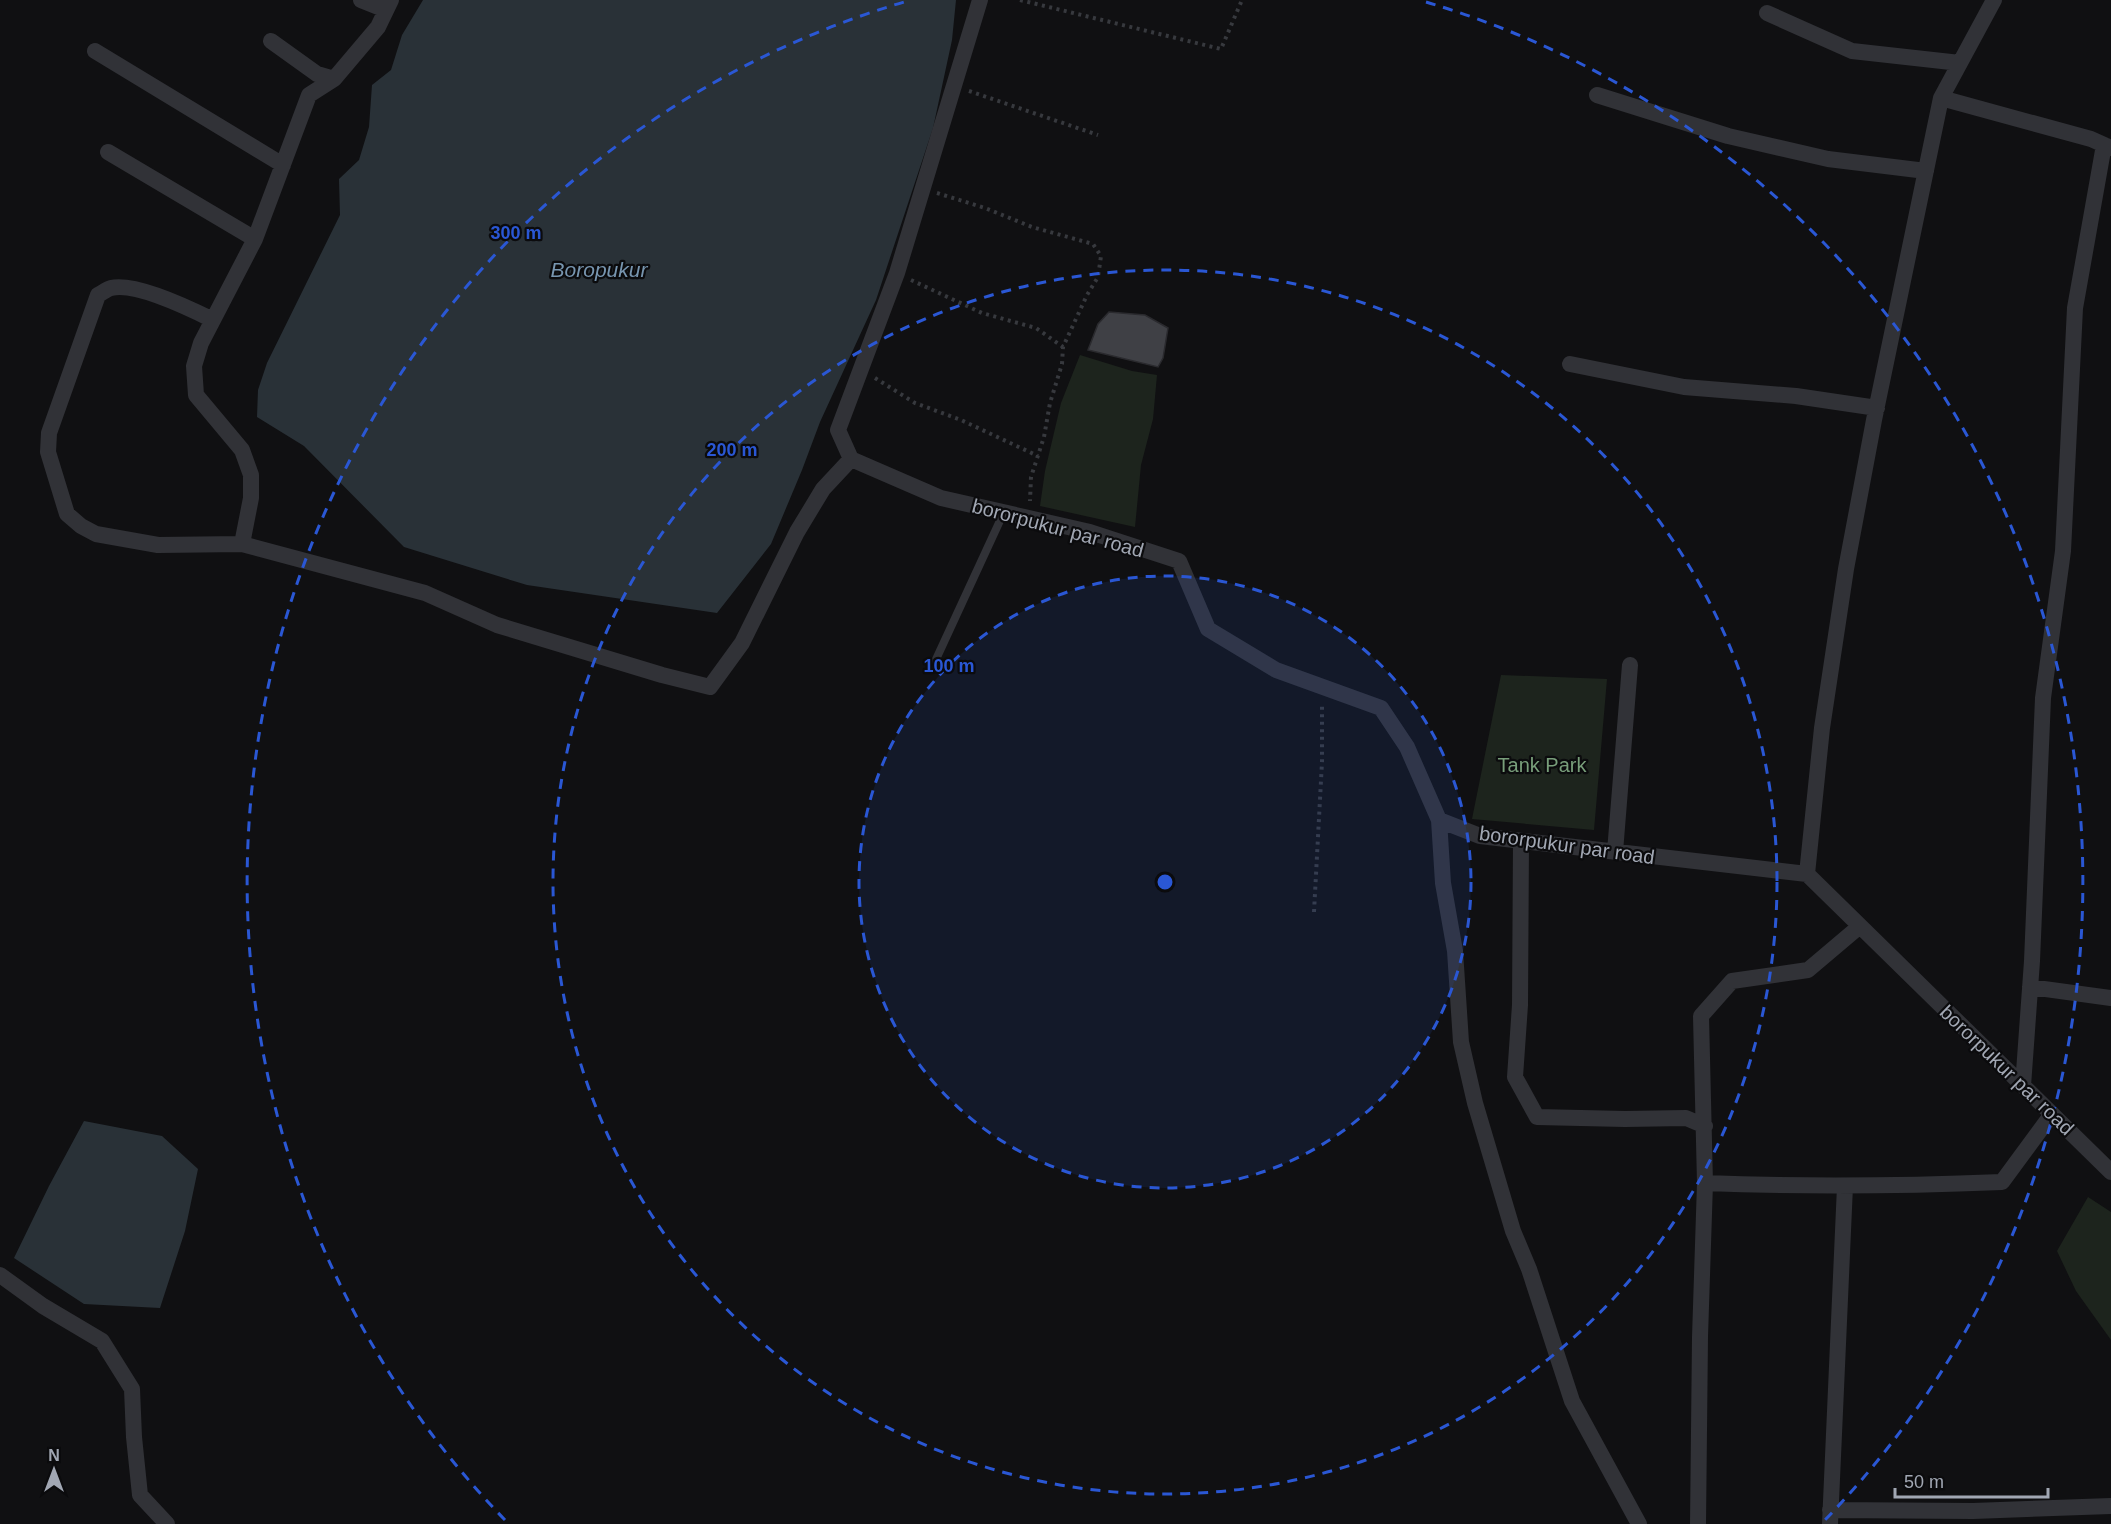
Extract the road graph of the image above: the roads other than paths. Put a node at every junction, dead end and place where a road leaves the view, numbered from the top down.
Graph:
1 (361, 0) edge
2 (980, 0) edge
3 (1994, 0) edge
4 (389, 5) edge
5 (1767, 13) dead end
6 (271, 41) dead end
7 (95, 51) dead end
8 (1960, 63) junction
9 (334, 79) junction
10 (1597, 95) dead end
11 (1941, 98) junction
12 (2108, 146) edge
13 (108, 152) dead end
14 (283, 165) junction
15 (1926, 171) junction
16 (255, 239) junction
17 (213, 320) junction
18 (1570, 364) dead end
19 (1877, 408) junction
20 (851, 459) junction
21 (1004, 512) junction
22 (242, 544) junction
23 (1630, 665) dead end
24 (932, 668) dead end
25 (1439, 820) junction
26 (1521, 841) junction
27 (1616, 852) junction
28 (1807, 874) junction
29 (1860, 926) junction
30 (2030, 987) junction
31 (2111, 998) edge
32 (2023, 1086) junction
33 (2052, 1114) junction
34 (1705, 1126) junction
35 (2111, 1172) edge
36 (1705, 1183) junction
37 (1845, 1186) junction
38 (0, 1275) edge
39 (2111, 1506) edge
40 (1830, 1517) edge
41 (1974, 1517) edge
42 (167, 1524) edge
43 (1638, 1524) edge
44 (1698, 1524) edge

1 - 4 street
2 - 20 street
3 - 8 street
4 - 9 street
5 - 8 street
6 - 9 street
7 - 14 street
8 - 11 street
9 - 14 street
10 - 15 street
11 - 12 street
11 - 15 street
12 - 30 street
13 - 16 street
14 - 16 street
15 - 19 street
16 - 17 street
17 - 22 street
17 - 22 street
18 - 19 street
19 - 28 street
20 - 21 street, bororpukur par road
20 - 22 street
21 - 24 lane
21 - 25 street, bororpukur par road
23 - 27 street
25 - 26 street, bororpukur par road
25 - 43 street
26 - 27 street, bororpukur par road
26 - 34 street
27 - 28 street, bororpukur par road
28 - 29 street, bororpukur par road
29 - 32 street, bororpukur par road
29 - 34 street
30 - 31 street
30 - 32 street
32 - 33 street, bororpukur par road
33 - 35 street, bororpukur par road
33 - 37 street
34 - 36 street
36 - 37 street
36 - 44 street
37 - 40 street
38 - 42 street
39 - 41 street
40 - 41 street

